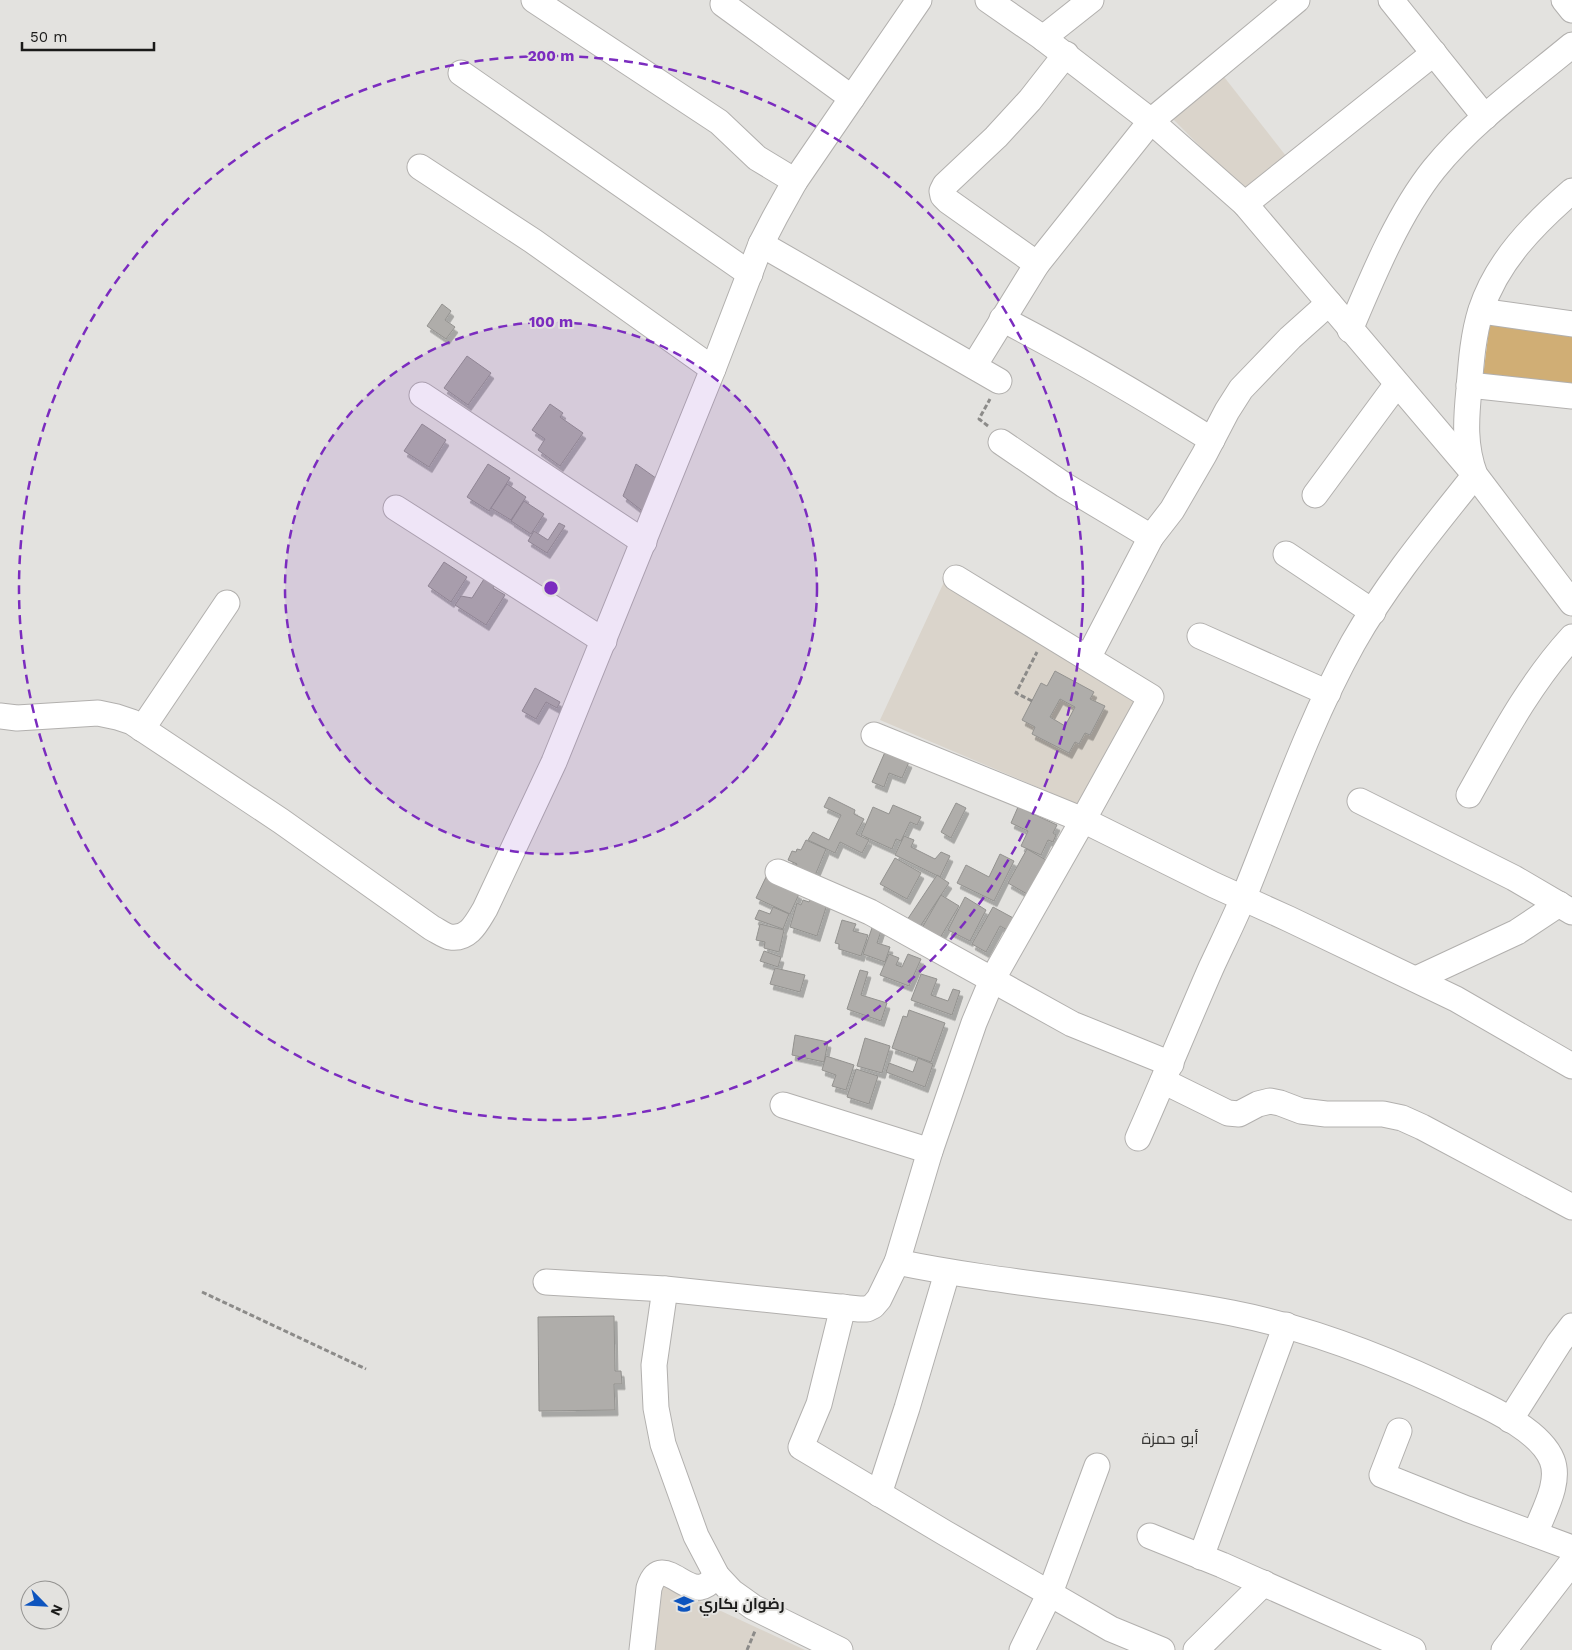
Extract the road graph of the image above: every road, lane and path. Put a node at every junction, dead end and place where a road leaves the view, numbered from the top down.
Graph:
1 (534, 0) edge
2 (919, 0) edge
3 (988, 0) edge
4 (1091, 0) edge
5 (1297, 0) edge
6 (1391, 0) edge
7 (1564, 0) edge
8 (723, 4) dead end
9 (1572, 10) edge
10 (1043, 38) junction
11 (1572, 45) edge
12 (1434, 53) junction
13 (1066, 54) junction
14 (461, 73) dead end
15 (852, 98) junction
16 (1485, 117) junction
17 (1150, 121) junction
18 (420, 167) dead end
19 (795, 181) junction
20 (1572, 191) edge
21 (1244, 204) junction
22 (761, 244) junction
23 (1037, 264) junction
24 (750, 274) junction
25 (1329, 303) junction
26 (1481, 311) junction
27 (1002, 319) junction
28 (1572, 324) edge
29 (1350, 330) junction
30 (974, 366) junction
31 (713, 369) junction
32 (1000, 381) joint
33 (1396, 384) junction
34 (1469, 385) junction
35 (422, 394) dead end
36 (1572, 396) edge
37 (1212, 440) junction
38 (1001, 442) joint
39 (1475, 475) junction
40 (1315, 495) dead end
41 (396, 508) dead end
42 (1151, 537) junction
43 (644, 542) junction
44 (1286, 554) dead end
45 (956, 578) dead end
46 (227, 603) dead end
47 (1572, 603) edge
48 (1373, 612) junction
49 (1047, 634) junction
50 (1200, 636) dead end
51 (604, 641) junction
52 (1566, 644) edge
53 (1088, 658) junction
54 (1328, 693) junction
55 (1032, 701) dead end
56 (0, 716) edge
57 (142, 729) junction
58 (874, 735) dead end
59 (1469, 795) dead end
60 (1360, 801) dead end
61 (1083, 820) junction
62 (778, 872) dead end
63 (1243, 898) junction
64 (1566, 908) edge
65 (1416, 979) junction
66 (992, 980) junction
67 (1572, 1066) edge
68 (1167, 1072) junction
69 (783, 1105) dead end
70 (1138, 1138) dead end
71 (930, 1151) junction
72 (1572, 1207) edge
73 (897, 1262) junction
74 (947, 1272) junction
75 (546, 1282) dead end
76 (665, 1289) junction
77 (202, 1292) dead end
78 (844, 1307) junction
79 (1286, 1325) junction
80 (1572, 1326) edge
81 (366, 1369) dead end
82 (1510, 1420) junction
83 (1399, 1431) dead end
84 (1097, 1466) dead end
85 (880, 1494) junction
86 (1535, 1534) junction
87 (1150, 1536) dead end
88 (1572, 1548) edge
89 (1201, 1556) junction
90 (1572, 1562) edge
91 (717, 1576) junction
92 (1264, 1583) junction
93 (1050, 1593) junction
94 (642, 1650) edge
95 (840, 1650) edge
96 (1022, 1650) edge
97 (1159, 1650) edge
98 (1196, 1650) edge
99 (1413, 1650) edge
100 (1504, 1650) edge

1 - 19 street
2 - 15 street
3 - 10 street
4 - 10 street
5 - 17 street
6 - 12 street
7 - 9 street
8 - 15 street
10 - 13 street
11 - 16 street
12 - 16 street
12 - 21 street
13 - 17 street
13 - 23 street
14 - 24 street
15 - 19 street
16 - 29 street
17 - 21 street
17 - 23 street
18 - 31 street
19 - 22 street
20 - 26 street
21 - 25 street
22 - 24 street
22 - 30 street
23 - 27 street
24 - 31 street
25 - 29 street
25 - 37 street
26 - 28 street
26 - 34 street
27 - 30 street
27 - 37 street
29 - 33 street
30 - 32 street
31 - 43 street
32 - 38 path
33 - 39 street
33 - 40 street
34 - 36 street
34 - 39 street
35 - 43 street
37 - 42 street
38 - 42 street
39 - 47 street
39 - 48 street
41 - 51 street
42 - 53 street
43 - 51 street
44 - 48 street
45 - 49 street
46 - 57 street
48 - 54 street
49 - 53 street
49 - 55 path
50 - 54 street
51 - 57 street
52 - 59 street
53 - 61 street
54 - 63 street
56 - 57 street
58 - 61 street
60 - 64 street
61 - 63 street
61 - 66 street
62 - 66 street
63 - 65 street
63 - 68 street
64 - 65 street
65 - 67 street
66 - 68 street
66 - 71 street
68 - 70 street
68 - 72 street
69 - 71 street
71 - 73 street
73 - 74 street
73 - 78 street
74 - 79 street
74 - 85 street
75 - 76 street
76 - 78 street
76 - 91 street
77 - 81 path
78 - 85 street
79 - 82 street
79 - 89 street
80 - 82 street
82 - 86 street
83 - 86 street
84 - 93 street
85 - 93 street
86 - 88 street
87 - 89 street
89 - 92 street
90 - 100 street
91 - 94 street
91 - 95 street
92 - 98 street
92 - 99 street
93 - 96 street
93 - 97 street

